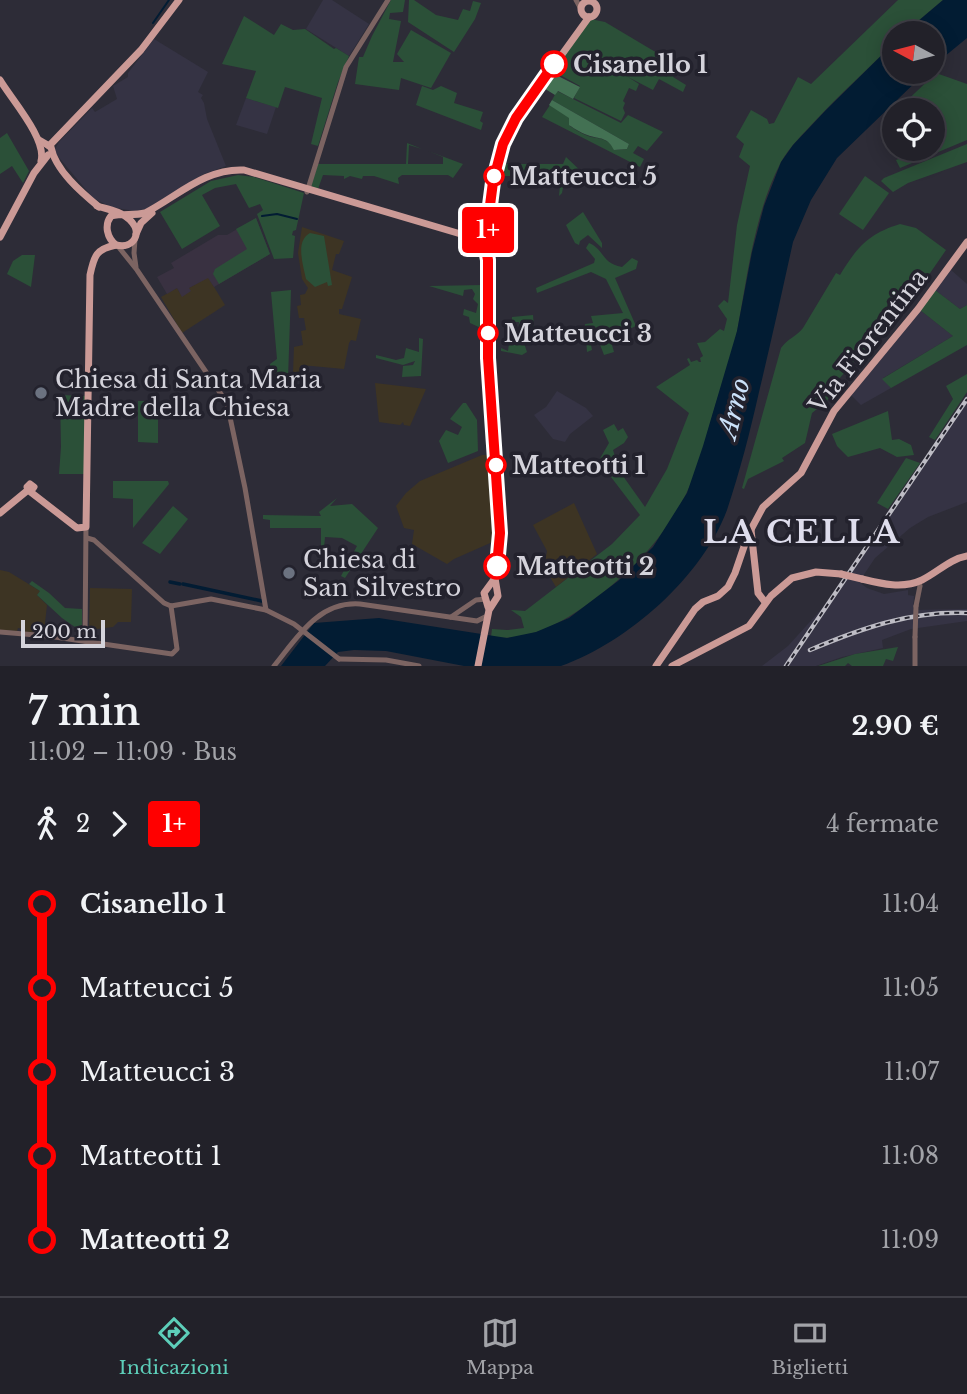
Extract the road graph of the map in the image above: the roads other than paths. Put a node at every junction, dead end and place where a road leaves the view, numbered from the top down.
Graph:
1 (179, 0) edge
2 (387, 0) edge
3 (576, 0) edge
4 (592, 1) edge
5 (581, 10) junction
6 (589, 17) junction
7 (0, 80) edge
8 (500, 147) junction
9 (48, 149) junction
10 (307, 190) junction
11 (97, 206) junction
12 (120, 214) junction
13 (107, 223) junction
14 (135, 236) junction
15 (0, 237) edge
16 (483, 242) junction
17 (967, 242) edge
18 (117, 245) junction
19 (137, 270) junction
20 (0, 513) edge
21 (86, 520) junction
22 (77, 527) junction
23 (87, 538) junction
24 (749, 545) junction
25 (967, 556) edge
26 (917, 585) junction
27 (489, 600) junction
28 (764, 600) junction
29 (171, 607) junction
30 (266, 610) junction
31 (488, 613) junction
32 (461, 615) junction
33 (477, 621) junction
34 (303, 630) junction
35 (485, 631) junction
36 (0, 632) edge
37 (85, 641) junction
38 (337, 660) edge
39 (274, 666) edge
40 (419, 666) edge
41 (478, 666) edge
42 (656, 666) edge
43 (672, 666) edge
44 (915, 666) edge

1 - 9 main road
2 - 10 street
3 - 5 street
4 - 5 main road
4 - 6 main road
5 - 6 main road
5 - 8 main road
6 - 8 main road
7 - 9 main road
8 - 16 main road
9 - 11 main road
9 - 15 main road
10 - 12 main road
10 - 14 main road
10 - 16 main road
11 - 12 main road
11 - 13 main road
12 - 13 main road
12 - 14 main road
13 - 18 main road
14 - 18 main road
14 - 19 street
16 - 27 main road
17 - 24 main road, Via Fiorentina
18 - 19 street
18 - 21 main road
19 - 30 street
20 - 22 main road
21 - 22 main road
21 - 23 street
22 - 23 street
23 - 29 street
23 - 37 street
24 - 28 main road
24 - 42 main road, Via Fiorentina
25 - 26 main road
26 - 28 main road, bridge
26 - 44 street, bridge
27 - 31 main road
27 - 32 street
28 - 43 main road
29 - 30 street
29 - 37 street
30 - 34 street
31 - 33 street
31 - 35 main road
32 - 33 street
32 - 34 street
33 - 35 street
34 - 38 street
34 - 39 street
35 - 41 main road
36 - 37 street
38 - 40 street

